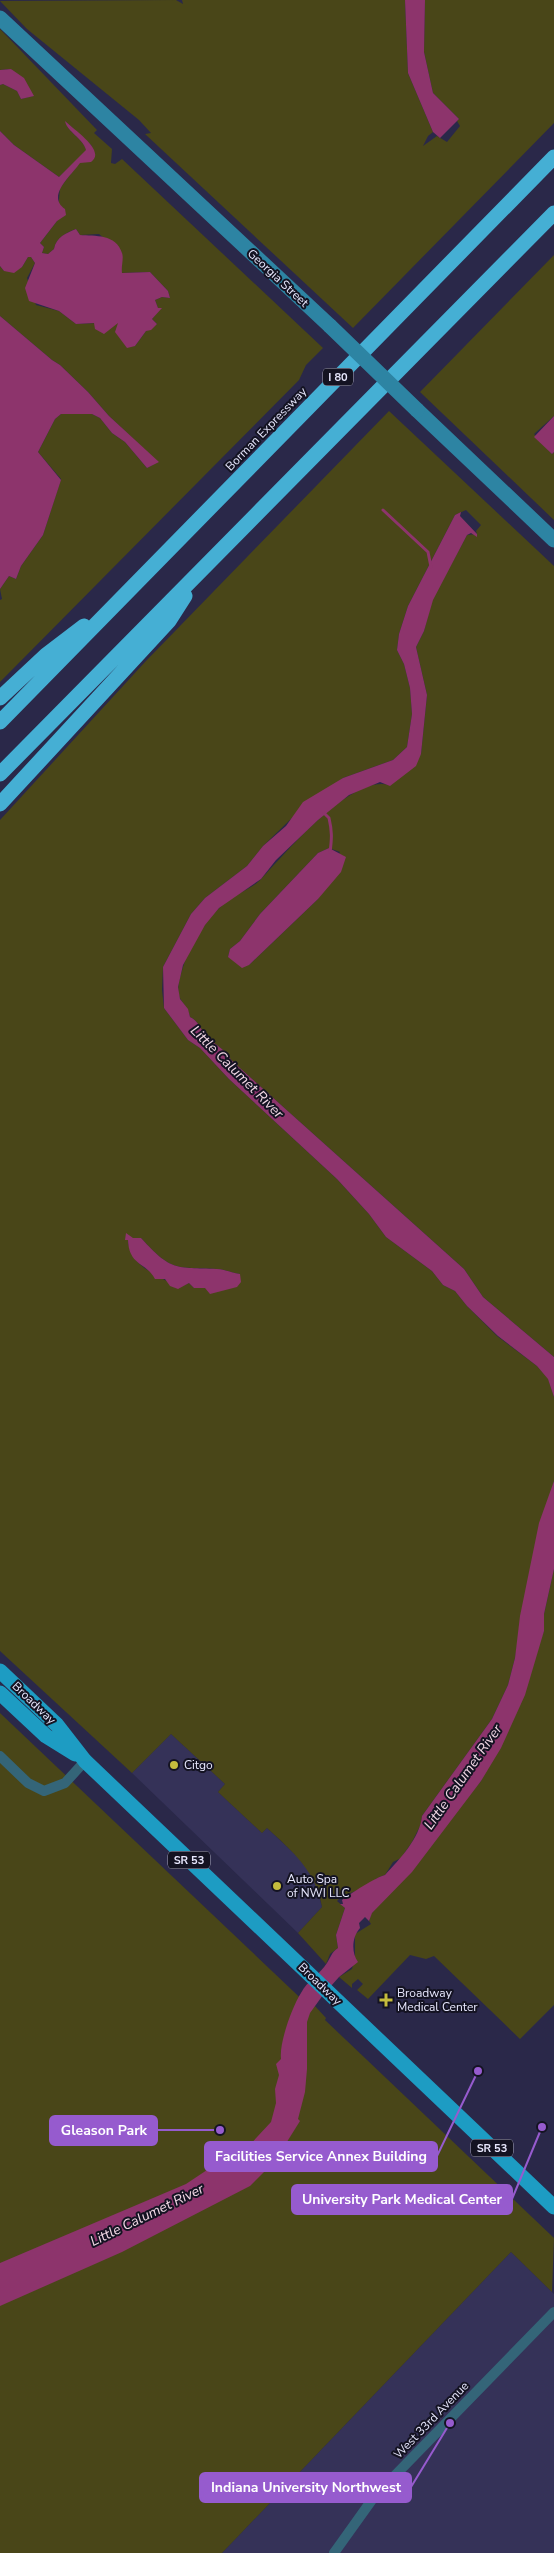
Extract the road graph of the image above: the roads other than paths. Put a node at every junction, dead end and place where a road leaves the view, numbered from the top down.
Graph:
1 (0, 18) edge
2 (554, 157) edge
3 (554, 212) edge
4 (554, 540) edge
5 (199, 574) junction
6 (123, 596) junction
7 (0, 698) edge
8 (0, 722) edge
9 (0, 774) edge
10 (0, 804) edge
11 (0, 1671) edge
12 (0, 1693) edge
13 (0, 1756) edge
14 (85, 1761) junction
15 (554, 2207) edge
16 (554, 2312) edge
17 (334, 2553) edge

1 - 4 street, Georgia Street, bridge
2 - 6 highway, Borman Expressway / I 80
3 - 5 highway
5 - 9 highway
5 - 10 highway
6 - 7 highway
6 - 8 highway, Borman Expressway / I 80
11 - 14 main road, Broadway / SR 53
12 - 14 main road, Broadway / SR 53
13 - 14 street
14 - 15 main road, Broadway / SR 53
16 - 17 street, West 33rd Avenue

